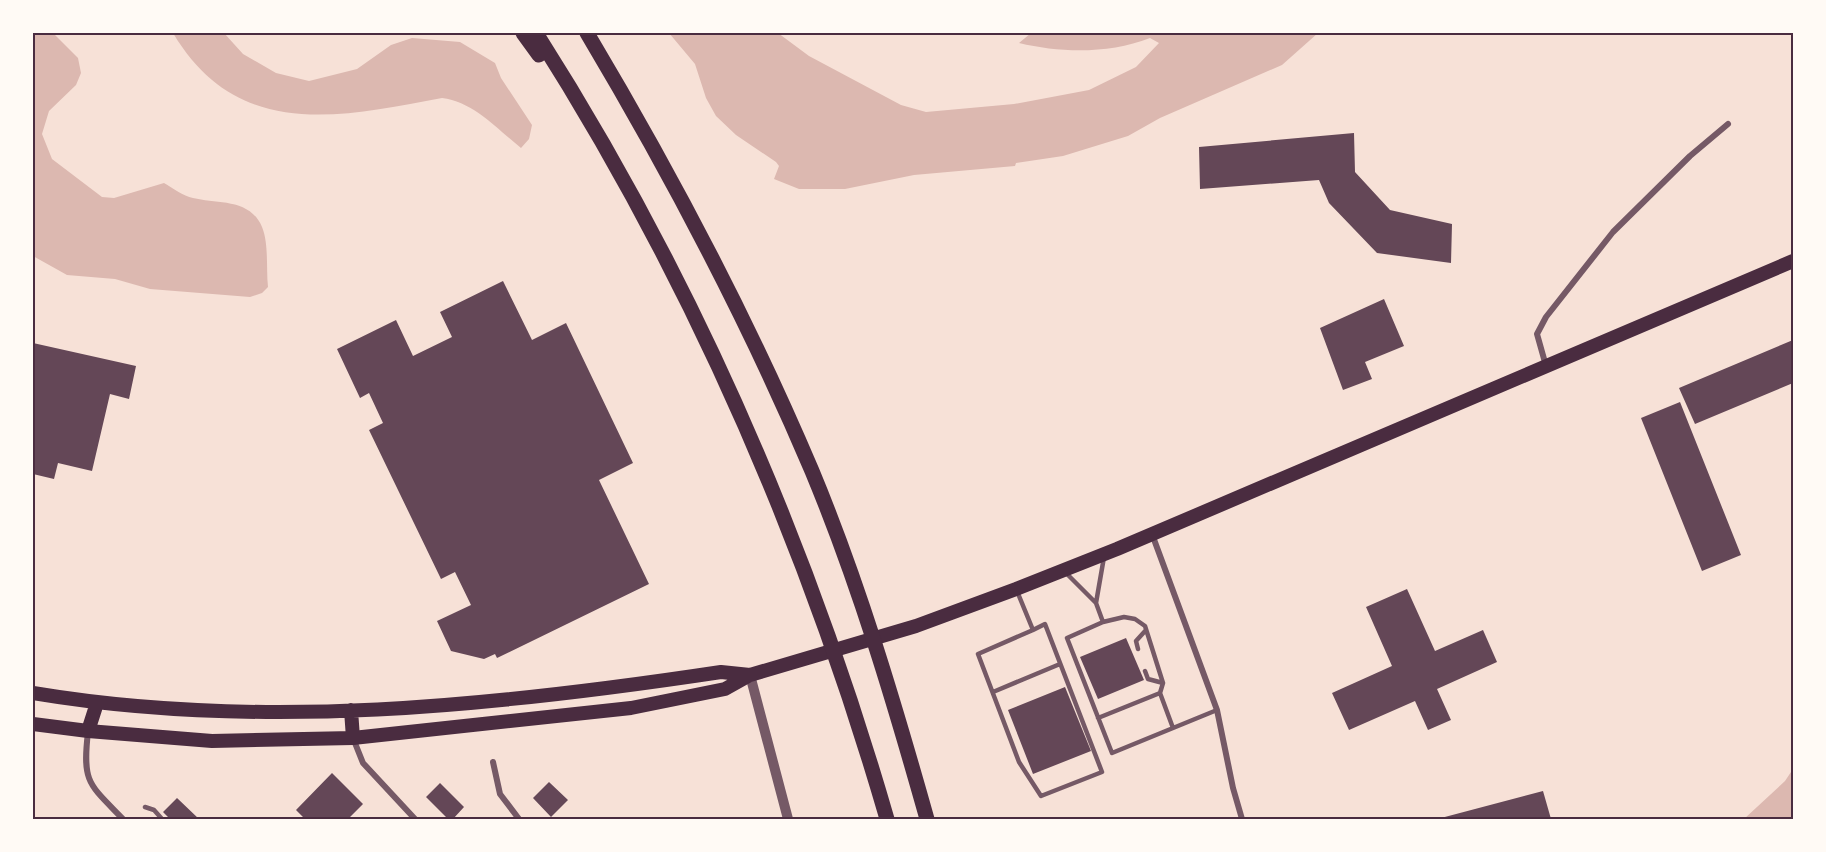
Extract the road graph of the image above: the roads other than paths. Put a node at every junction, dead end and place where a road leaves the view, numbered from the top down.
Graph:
1 (523, 33) edge
2 (536, 33) edge
3 (586, 33) edge
4 (1728, 124) dead end
5 (593, 126) junction
6 (1793, 261) edge
7 (1547, 366) junction
8 (1152, 533) junction
9 (1105, 553) junction
10 (1063, 570) junction
11 (1016, 589) junction
12 (1096, 603) junction
13 (1103, 622) junction
14 (1033, 630) junction
15 (1146, 630) junction
16 (1138, 649) dead end
17 (1060, 664) junction
18 (1145, 671) dead end
19 (750, 675) junction
20 (1163, 683) junction
21 (33, 693) edge
22 (993, 693) junction
23 (1160, 693) junction
24 (97, 703) junction
25 (351, 710) junction
26 (1217, 710) junction
27 (1098, 718) junction
28 (33, 724) edge
29 (1173, 728) junction
30 (88, 731) junction
31 (353, 738) junction
32 (493, 762) dead end
33 (144, 807) dead end
34 (123, 819) edge
35 (162, 819) edge
36 (415, 819) edge
37 (519, 819) edge
38 (788, 819) edge
39 (887, 819) edge
40 (927, 819) edge
41 (1242, 819) edge

1 - 5 highway
2 - 5 highway
3 - 40 highway
4 - 7 street
5 - 39 highway
6 - 7 main road
7 - 8 main road
8 - 9 main road
8 - 26 street
9 - 10 main road
9 - 12 lane
10 - 11 main road
10 - 12 lane
11 - 14 lane
11 - 19 main road
12 - 13 lane
13 - 15 lane
13 - 27 lane
14 - 17 lane
14 - 22 lane
15 - 16 lane
15 - 20 lane
17 - 22 lane
17 - 22 lane
18 - 20 lane
19 - 25 main road
19 - 31 main road
19 - 38 street
20 - 23 lane
21 - 24 main road
23 - 27 lane
23 - 29 lane
24 - 25 main road
24 - 30 main road
25 - 31 main road
26 - 29 lane
26 - 41 street
27 - 29 lane
28 - 30 main road
30 - 31 main road
30 - 34 street
31 - 36 street
32 - 37 street
33 - 35 lane

